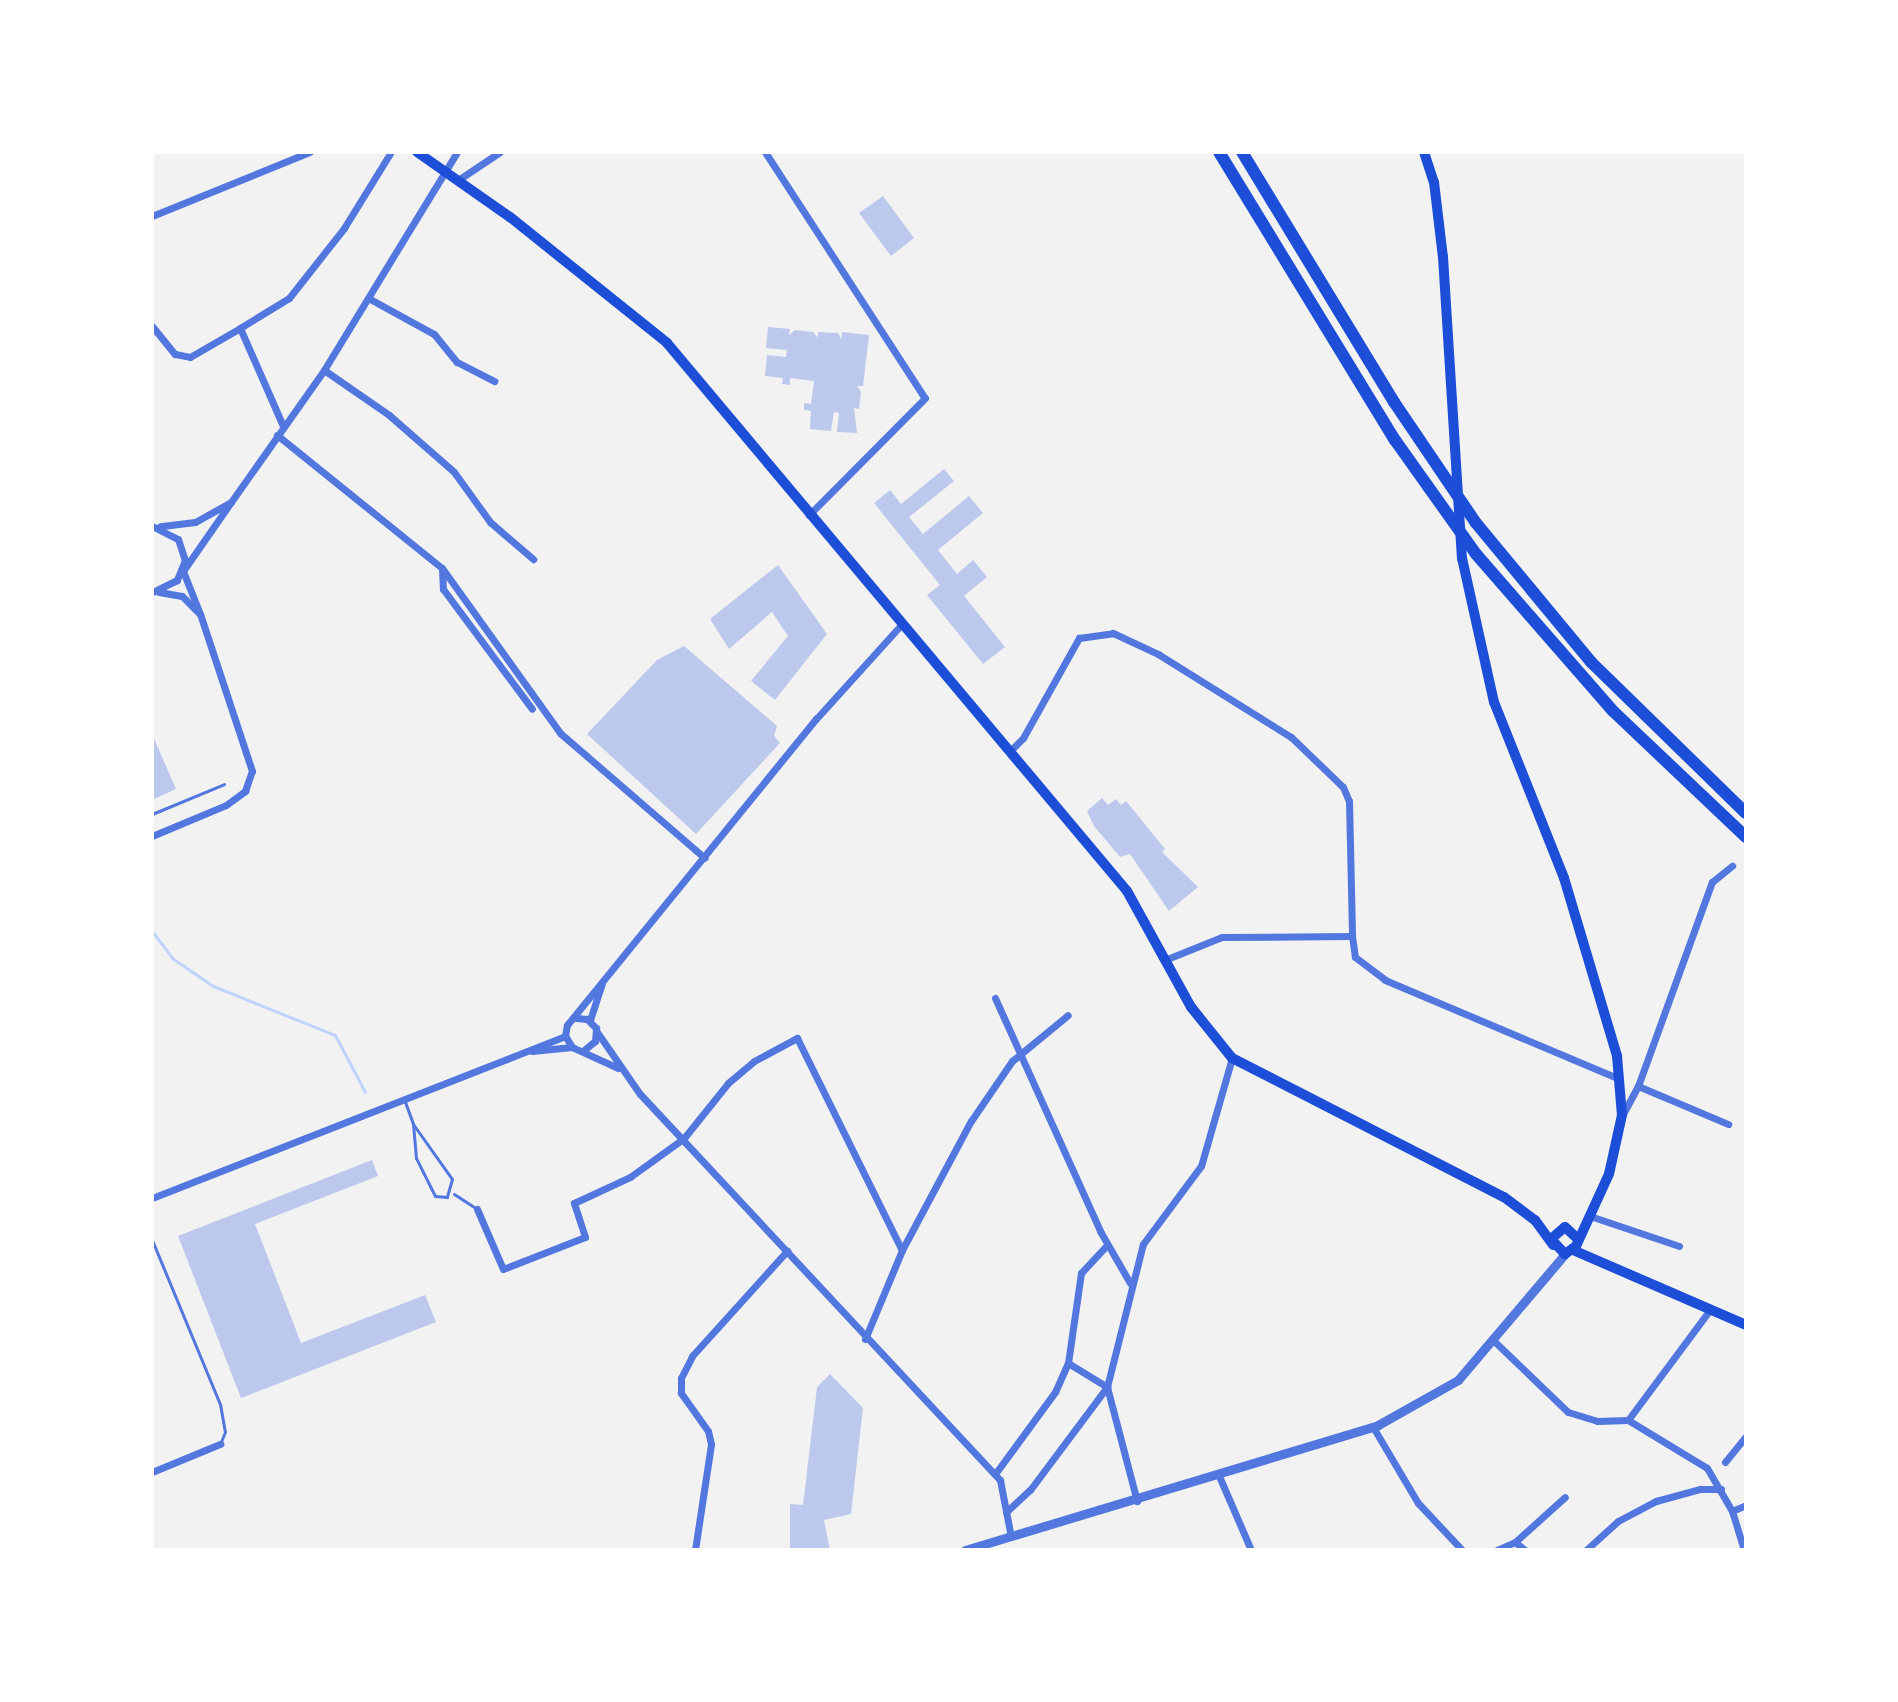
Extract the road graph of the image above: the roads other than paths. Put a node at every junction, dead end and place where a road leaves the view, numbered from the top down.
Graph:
1 (310, 152) edge
2 (391, 152) edge
3 (417, 152) edge
4 (457, 152) edge
5 (500, 152) edge
6 (765, 152) edge
7 (1219, 152) edge
8 (1242, 152) edge
9 (1424, 152) edge
10 (446, 172) junction
11 (458, 180) junction
12 (152, 216) edge
13 (370, 299) junction
14 (152, 326) edge
15 (240, 328) junction
16 (324, 370) junction
17 (494, 381) dead end
18 (283, 426) junction
19 (277, 435) junction
20 (231, 502) junction
21 (809, 515) junction
22 (156, 526) edge
23 (533, 559) dead end
24 (442, 568) junction
25 (183, 571) junction
26 (156, 592) edge
27 (200, 614) junction
28 (901, 625) junction
29 (532, 709) dead end
30 (1009, 752) junction
31 (224, 784) dead end
32 (1746, 811) edge
33 (152, 814) edge
34 (152, 836) edge
35 (1746, 837) edge
36 (705, 858) junction
37 (1732, 866) dead end
38 (1352, 936) junction
39 (1167, 959) junction
40 (603, 980) junction
41 (995, 998) dead end
42 (1068, 1015) dead end
43 (576, 1018) junction
44 (590, 1020) junction
45 (597, 1032) junction
46 (565, 1036) junction
47 (572, 1047) junction
48 (585, 1049) junction
49 (518, 1053) junction
50 (1021, 1053) junction
51 (1232, 1058) junction
52 (620, 1070) junction
53 (1619, 1079) junction
54 (1638, 1086) junction
55 (404, 1098) junction
56 (1622, 1115) junction
57 (413, 1124) junction
58 (1728, 1124) dead end
59 (684, 1138) junction
60 (452, 1193) junction
61 (152, 1198) edge
62 (477, 1209) joint
63 (1590, 1216) junction
64 (1535, 1220) junction
65 (1566, 1228) junction
66 (152, 1240) edge
67 (1107, 1245) junction
68 (1679, 1246) dead end
69 (1565, 1247) junction
70 (902, 1250) junction
71 (787, 1251) junction
72 (1130, 1283) junction
73 (1709, 1311) junction
74 (1746, 1325) edge
75 (865, 1339) junction
76 (1495, 1342) junction
77 (1068, 1363) junction
78 (1107, 1387) junction
79 (1628, 1420) junction
80 (1373, 1427) junction
81 (1746, 1436) edge
82 (220, 1444) joint
83 (1725, 1462) dead end
84 (152, 1472) edge
85 (995, 1474) junction
86 (1219, 1476) junction
87 (1721, 1489) junction
88 (1565, 1497) dead end
89 (1137, 1501) junction
90 (1746, 1505) edge
91 (1732, 1511) junction
92 (1006, 1512) junction
93 (1011, 1537) junction
94 (1515, 1542) junction
95 (695, 1550) edge
96 (965, 1550) edge
97 (1251, 1550) edge
98 (1462, 1550) edge
99 (1497, 1550) edge
100 (1525, 1550) edge
101 (1586, 1550) edge
102 (1744, 1550) edge

1 - 12 street
2 - 15 street
3 - 10 main road
4 - 10 street
5 - 11 street
6 - 21 street
7 - 35 highway
8 - 32 highway
9 - 53 main road
10 - 11 main road
10 - 13 street
11 - 21 main road
13 - 16 street
13 - 17 street
14 - 15 street
15 - 18 street
16 - 18 street
16 - 23 street
18 - 19 street
19 - 20 street
19 - 24 street
20 - 22 street
20 - 25 street
21 - 28 main road
22 - 25 street
24 - 29 street
24 - 36 street
25 - 26 street
25 - 27 street
26 - 27 street
27 - 34 street
28 - 30 main road
28 - 36 street
30 - 38 street
30 - 39 main road
31 - 33 lane
36 - 40 street
37 - 54 street
38 - 39 street
38 - 53 street
39 - 51 main road
40 - 43 street
40 - 44 street
41 - 50 street
42 - 50 street
43 - 44 street
43 - 46 street
44 - 45 street
45 - 48 street
45 - 52 street
46 - 47 street
46 - 49 street
47 - 48 street
47 - 49 street
48 - 52 street
49 - 55 street
50 - 67 street
50 - 70 street
51 - 64 main road
51 - 72 street
52 - 59 street
53 - 56 main road
54 - 56 street
54 - 58 street
55 - 57 lane
55 - 61 street
56 - 63 main road
57 - 60 lane
57 - 60 lane
59 - 62 street
59 - 70 street
59 - 71 street
60 - 62 lane
63 - 65 main road
63 - 68 street
63 - 69 main road
64 - 65 main road
64 - 69 main road
65 - 69 main road
65 - 69 main road
66 - 82 lane
67 - 72 street
67 - 77 street
69 - 73 main road
69 - 76 street
70 - 75 street
71 - 75 street
71 - 95 street
72 - 78 street
73 - 74 main road
73 - 79 street
75 - 85 street
76 - 79 street
76 - 80 street
77 - 78 street
77 - 85 street
78 - 89 street
78 - 92 street
79 - 87 street
80 - 86 street
80 - 98 street
81 - 83 street
82 - 84 street
85 - 92 street
86 - 89 street
86 - 97 street
87 - 91 street
87 - 101 street
88 - 94 street
89 - 93 street
90 - 91 street
91 - 102 street
92 - 93 street
93 - 96 street
94 - 99 street
94 - 100 street

